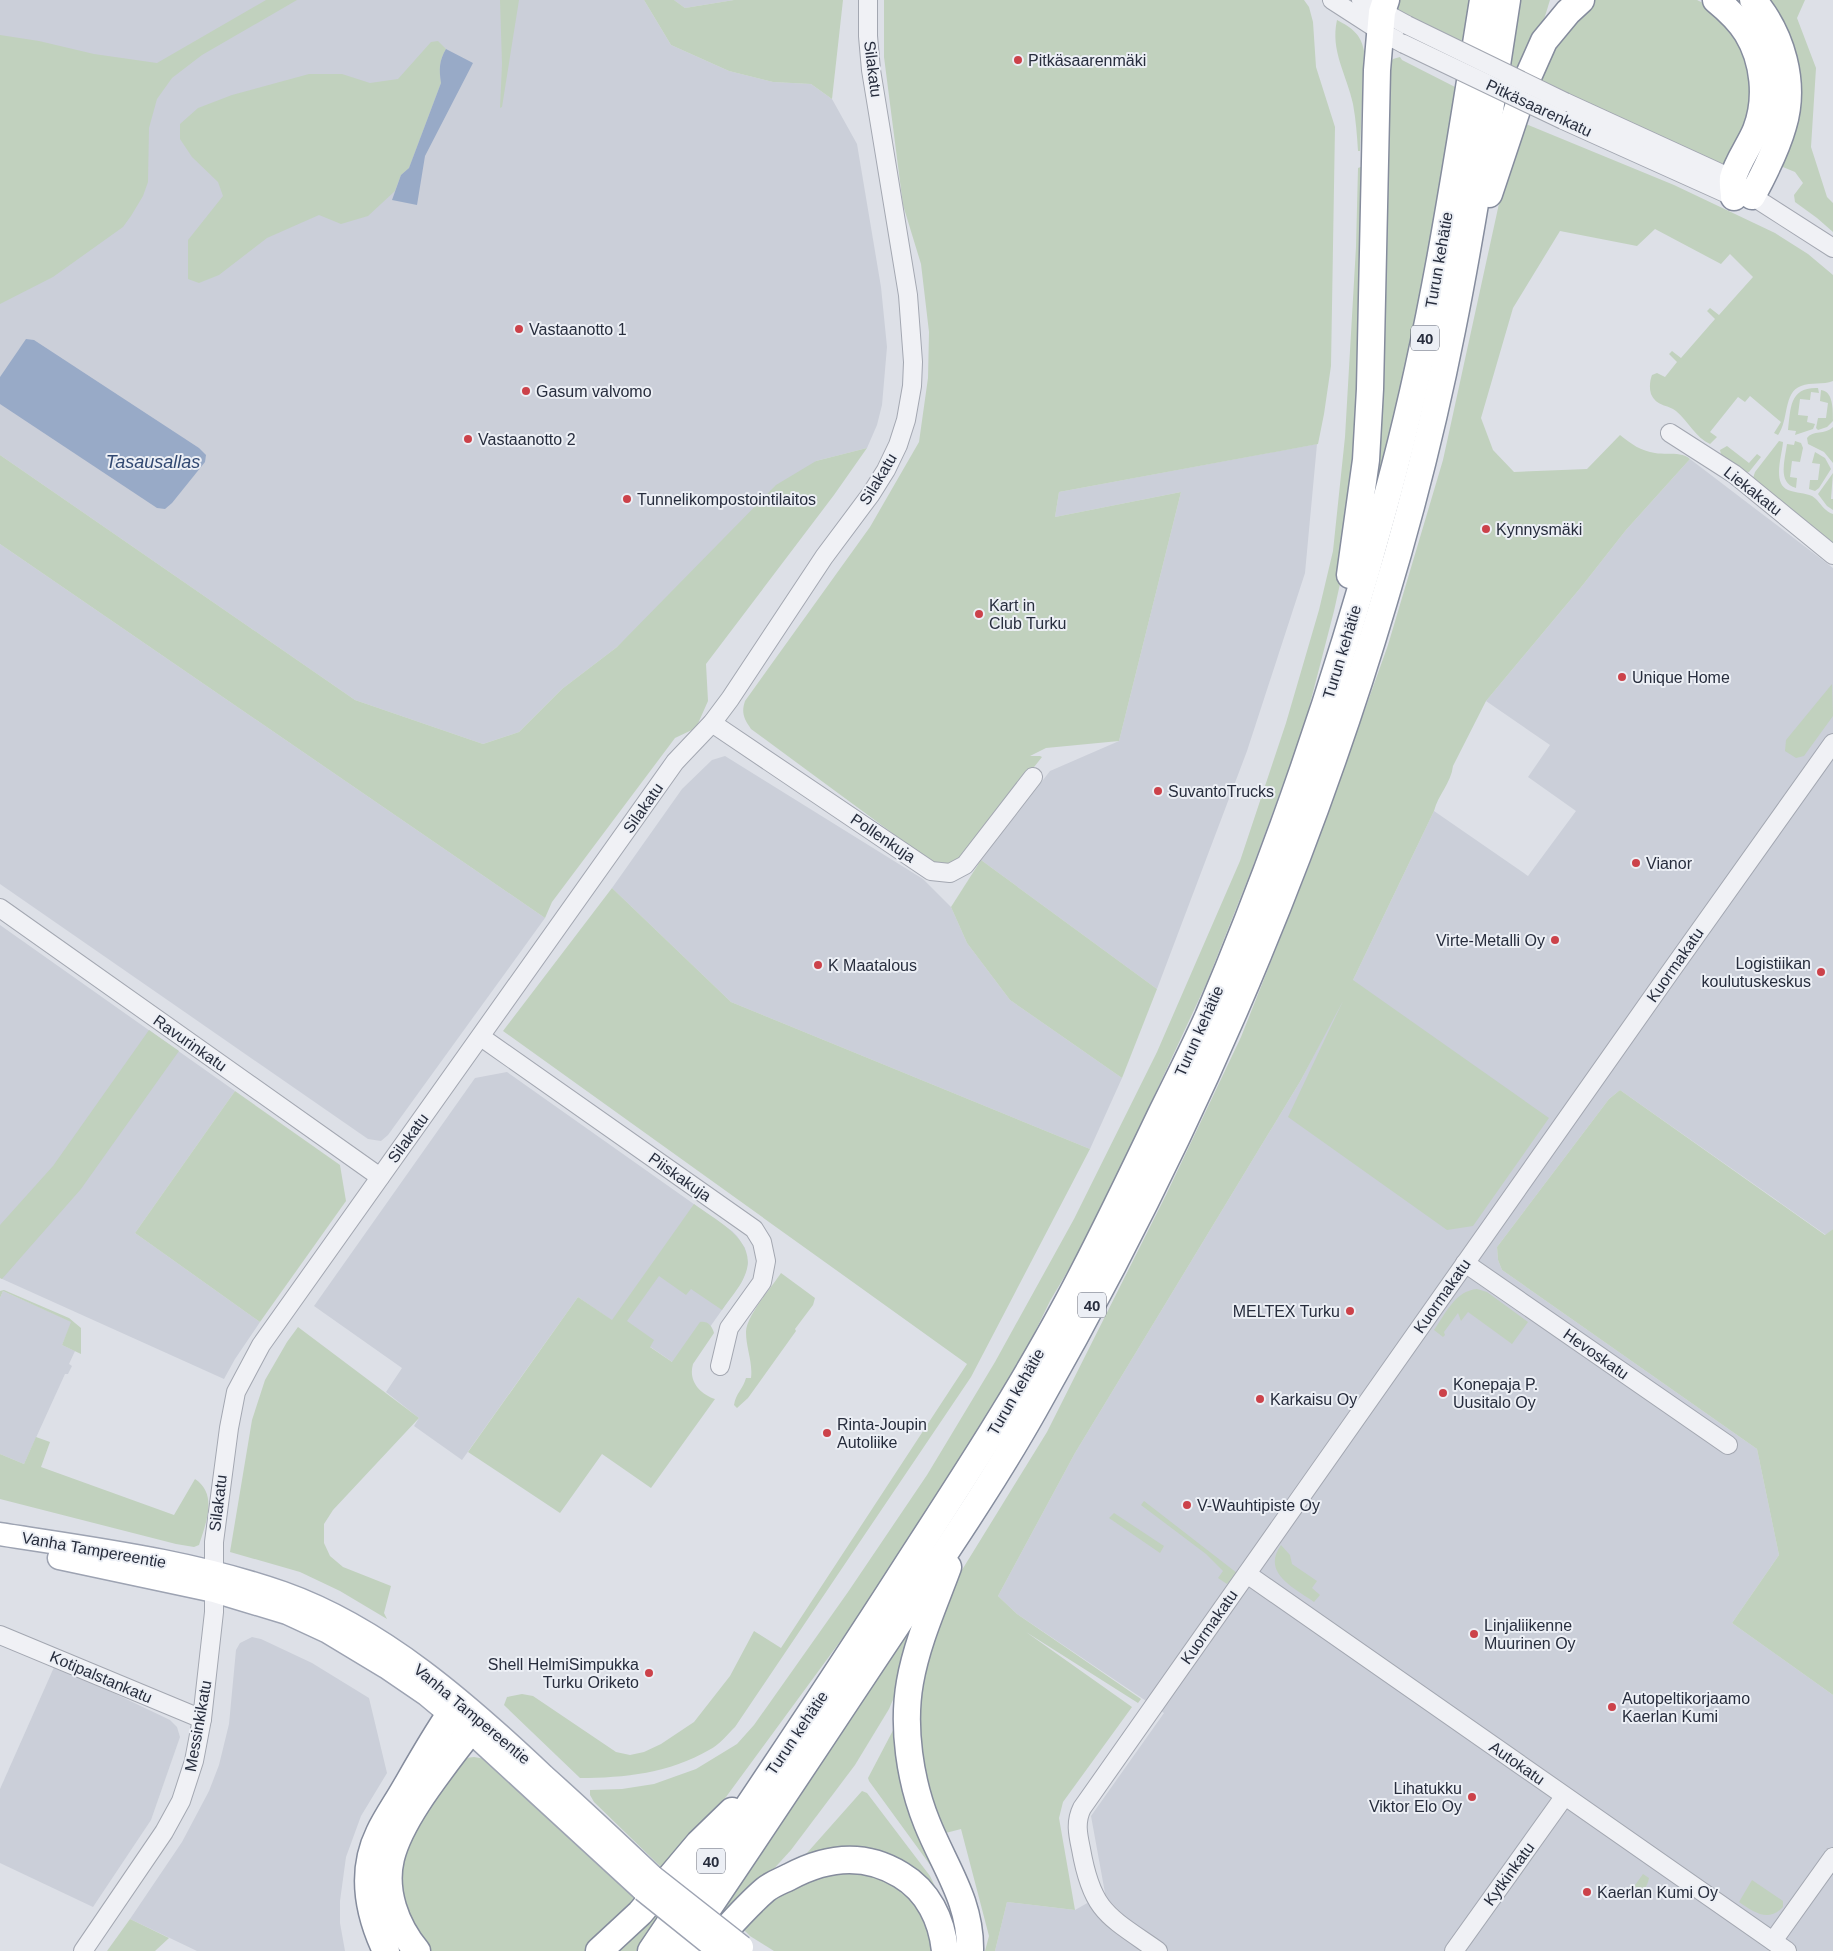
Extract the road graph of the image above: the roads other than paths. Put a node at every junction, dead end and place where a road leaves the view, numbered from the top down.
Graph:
1 (868, 0) edge
2 (1332, 0) edge
3 (1483, 0) edge
4 (1507, 0) edge
5 (1581, 0) edge
6 (1716, 0) edge
7 (1753, 0) edge
8 (1377, 11) edge
9 (1740, 191) junction
10 (1833, 248) edge
11 (1464, 271) junction
12 (1670, 433) dead end
13 (1833, 555) edge
14 (1338, 670) junction
15 (712, 722) junction
16 (1833, 743) edge
17 (1033, 777) dead end
18 (0, 908) edge
19 (481, 1036) junction
20 (380, 1177) junction
21 (1465, 1264) junction
22 (720, 1366) dead end
23 (1728, 1445) dead end
24 (962, 1527) junction
25 (0, 1534) edge
26 (0, 1545) edge
27 (1247, 1574) junction
28 (214, 1582) junction
29 (0, 1635) edge
30 (202, 1718) junction
31 (463, 1718) junction
32 (772, 1772) junction
33 (1564, 1797) junction
34 (1833, 1857) edge
35 (648, 1884) junction
36 (1780, 1946) edge
37 (745, 1949) edge
38 (83, 1951) edge
39 (386, 1951) edge
40 (417, 1951) edge
41 (599, 1951) edge
42 (651, 1951) edge
43 (679, 1951) edge
44 (706, 1951) edge
45 (719, 1951) edge
46 (946, 1951) edge
47 (970, 1951) edge
48 (1158, 1951) edge
49 (1454, 1951) edge

1 - 15 street, Silakatu
2 - 8 street, Pitkäsaarenkatu
3 - 14 highway, Turun kehätie / 40
4 - 11 highway, Turun kehätie / 40
5 - 11 highway
6 - 9 highway
7 - 9 highway
8 - 9 street, Pitkäsaarenkatu, bridge
8 - 9 street, Pitkäsaarenkatu, bridge
8 - 14 highway
9 - 10 street, Pitkäsaarenkatu
11 - 24 highway, Turun kehätie / 40
12 - 13 street, Liekakatu
14 - 32 highway, Turun kehätie / 40
15 - 17 street, Pollenkuja
15 - 19 street, Silakatu
16 - 21 street, Kuormakatu
18 - 20 street, Ravurinkatu
19 - 20 street, Silakatu
19 - 22 street, Piiskakuja
20 - 28 street, Silakatu
21 - 23 street, Hevoskatu
21 - 27 street, Kuormakatu
24 - 43 highway, Turun kehätie / 40
24 - 47 highway
25 - 28 main road, Vanha Tampereentie
26 - 28 main road, Vanha Tampereentie
27 - 33 street, Autokatu
27 - 48 street, Kuormakatu
28 - 30 street, Messinkikatu
28 - 31 main road, Vanha Tampereentie
29 - 30 street, Kotipalstankatu
30 - 38 street, Messinkikatu
31 - 35 main road, Vanha Tampereentie
31 - 39 highway
31 - 40 highway
32 - 41 highway
32 - 42 highway, Turun kehätie / 40
33 - 36 street, Autokatu
33 - 49 street, Kytkinkatu
34 - 36 street
35 - 37 main road, Vanha Tampereentie, bridge
35 - 45 main road, Vanha Tampereentie, bridge
44 - 46 highway

